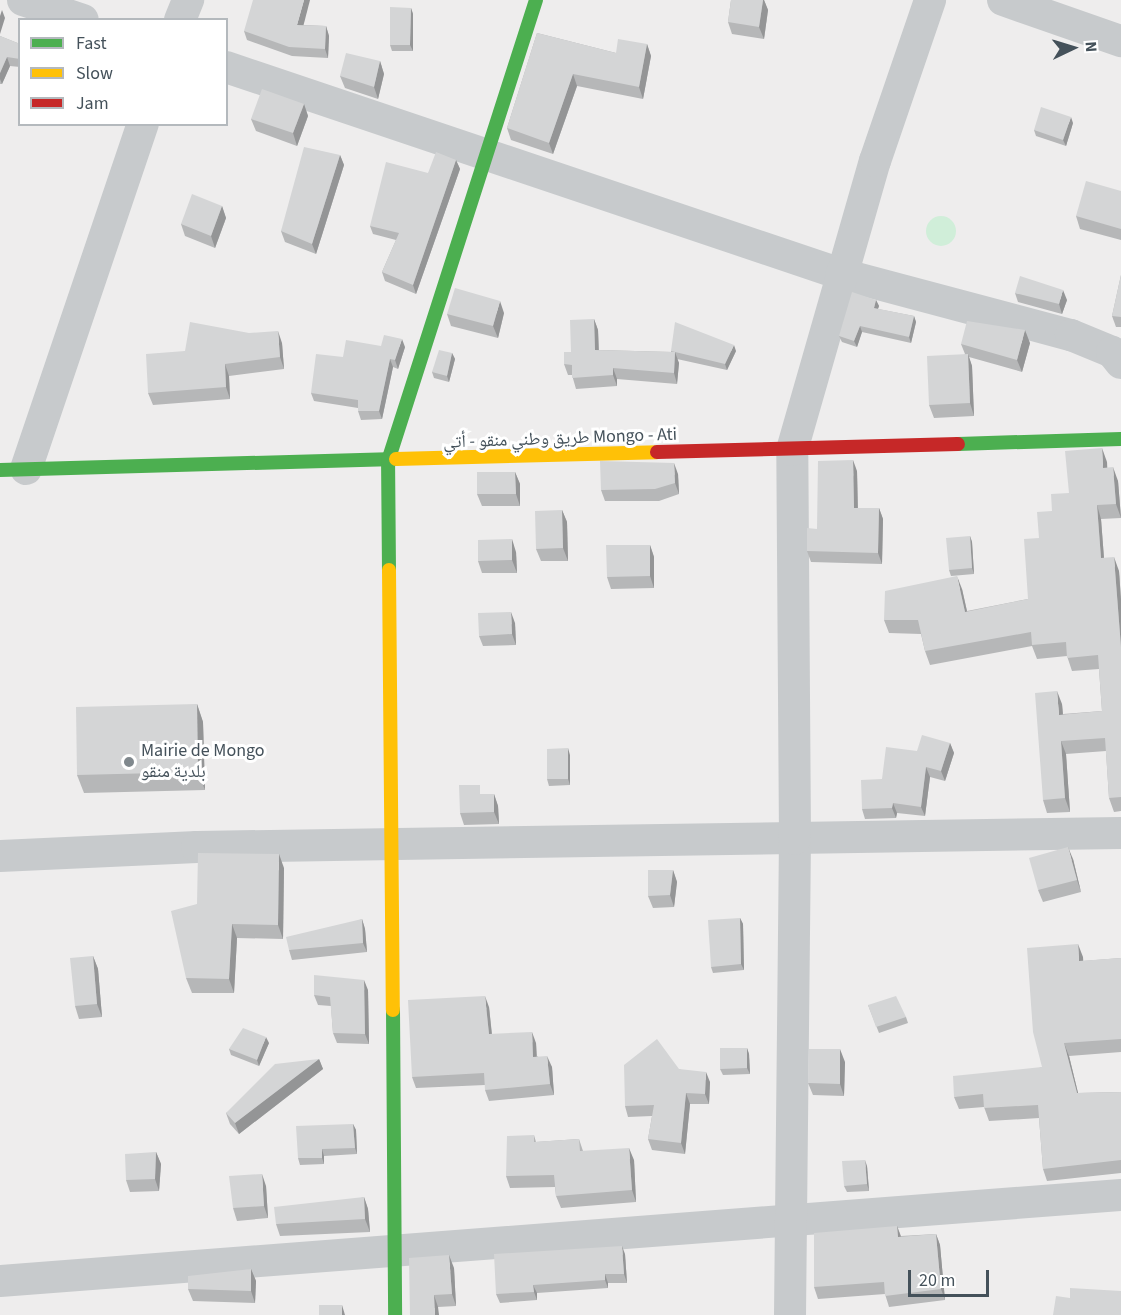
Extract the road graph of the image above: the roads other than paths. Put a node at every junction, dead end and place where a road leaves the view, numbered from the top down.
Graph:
1 (23, 0) edge
2 (188, 0) edge
3 (536, 0) edge
4 (930, 0) edge
5 (1003, 0) edge
6 (77, 18) edge
7 (181, 18) edge
8 (1121, 40) edge
9 (228, 68) edge
10 (142, 126) edge
11 (488, 156) junction
12 (841, 274) junction
13 (1121, 363) edge
14 (1121, 439) edge
15 (792, 450) junction
16 (388, 461) junction
17 (13, 469) edge
18 (1121, 833) edge
19 (795, 839) junction
20 (391, 846) junction
21 (0, 856) edge
22 (1121, 1195) edge
23 (793, 1217) junction
24 (395, 1248) junction
25 (0, 1281) edge
26 (395, 1315) edge
27 (789, 1315) edge

1 - 6 street
2 - 7 street
3 - 11 street
4 - 12 street
5 - 8 street
9 - 11 street
10 - 17 street
11 - 12 street
11 - 16 street
12 - 13 street
12 - 15 street
14 - 15 street, طريق وطني منقو - أتي Mongo - Ati
15 - 16 street, طريق وطني منقو - أتي Mongo - Ati
15 - 19 street
16 - 17 street, طريق وطني منقو - أتي Mongo - Ati
16 - 20 street
18 - 19 street
19 - 20 street
19 - 23 street
20 - 21 street
20 - 24 street
22 - 23 street
23 - 24 street
23 - 27 street
24 - 25 street
24 - 26 street

